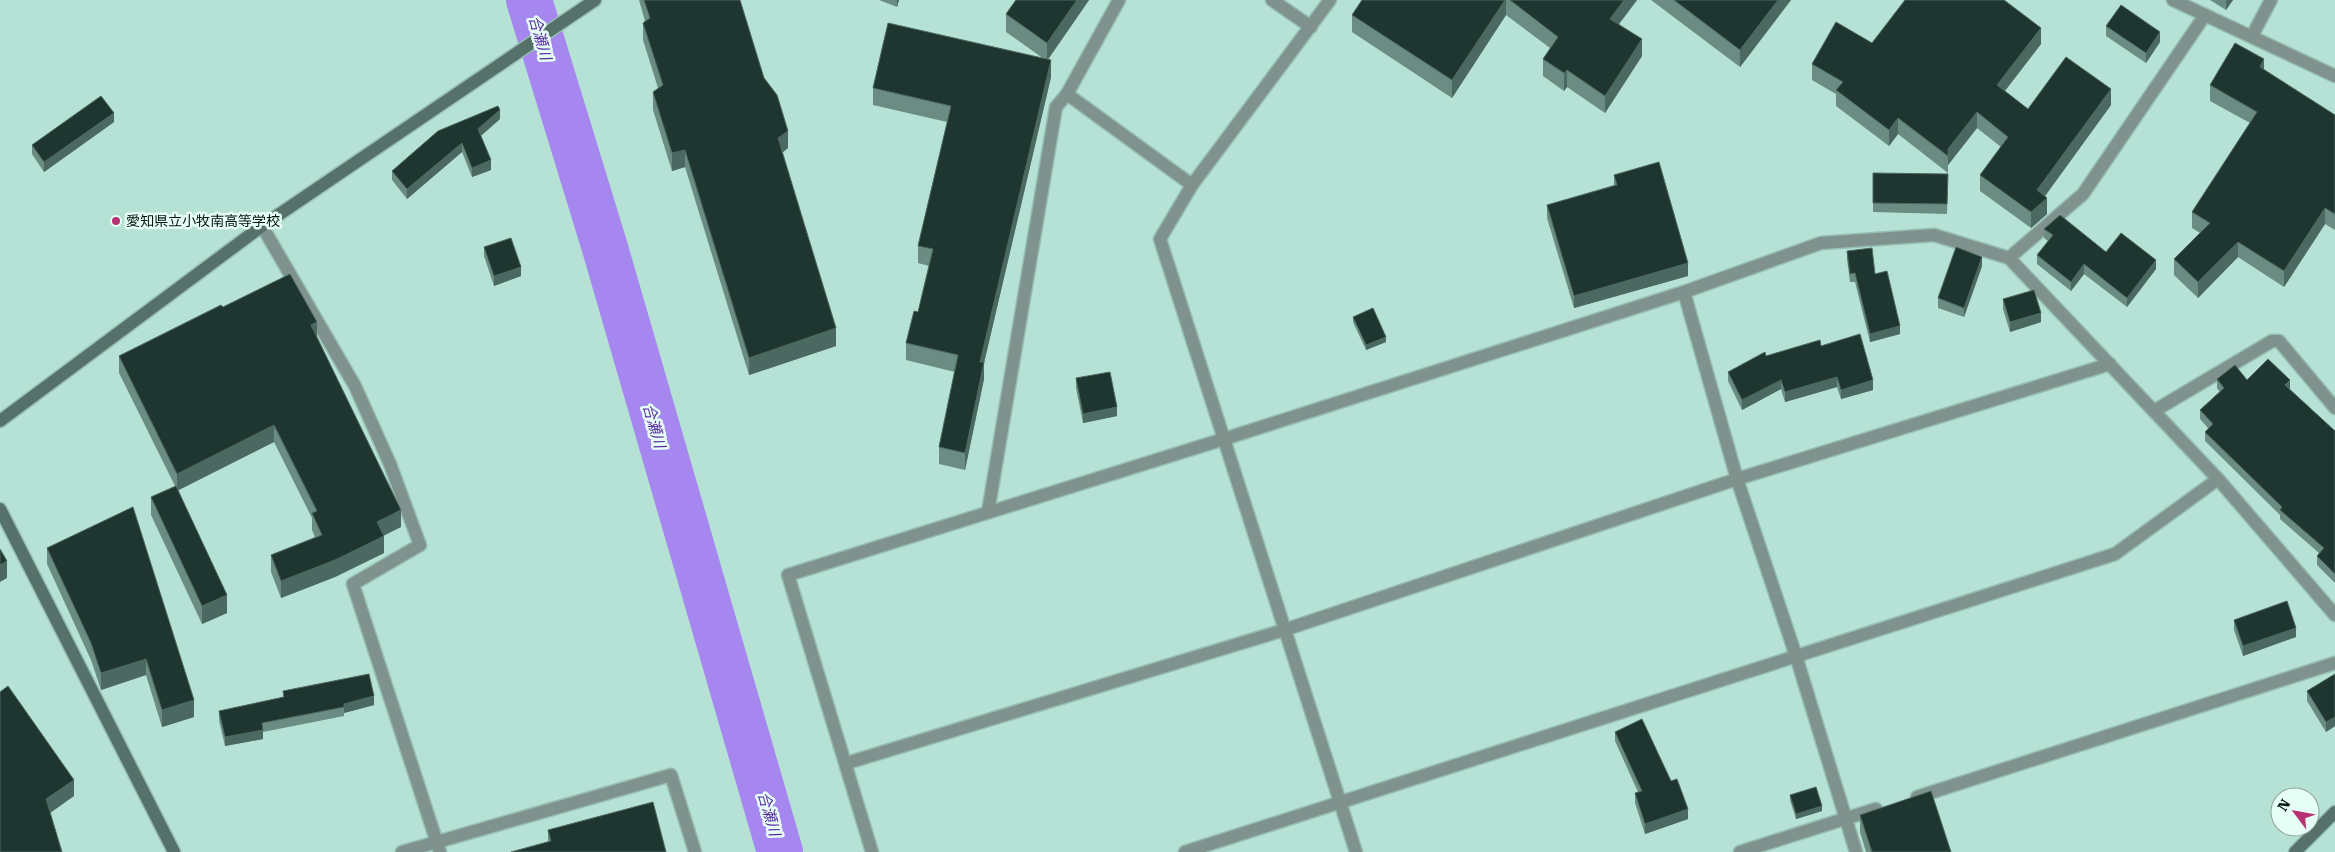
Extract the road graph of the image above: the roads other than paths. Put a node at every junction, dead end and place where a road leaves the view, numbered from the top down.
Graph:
1 (595, 0) edge
2 (1118, 0) edge
3 (1272, 0) edge
4 (1330, 0) edge
5 (2174, 0) edge
6 (2271, 0) edge
7 (2205, 15) junction
8 (1311, 27) junction
9 (2252, 36) junction
10 (2333, 71) edge
11 (1067, 94) junction
12 (1192, 185) junction
13 (262, 226) junction
14 (2009, 258) junction
15 (1684, 292) junction
16 (2110, 364) junction
17 (2335, 408) edge
18 (2154, 411) junction
19 (0, 421) edge
20 (1224, 439) junction
21 (1737, 479) junction
22 (2218, 479) junction
23 (0, 509) edge
24 (988, 512) junction
25 (2335, 615) edge
26 (1284, 630) junction
27 (1796, 656) junction
28 (2335, 663) edge
29 (847, 763) junction
30 (1341, 802) junction
31 (2335, 812) edge
32 (1845, 819) junction
33 (439, 847) edge
34 (174, 852) edge
35 (402, 852) edge
36 (695, 852) edge
37 (872, 852) edge
38 (1185, 852) edge
39 (1356, 852) edge
40 (1740, 852) edge
41 (1856, 852) edge
42 (2294, 852) edge

1 - 13 street
2 - 11 street
3 - 8 street
4 - 8 street
5 - 7 street
6 - 9 street
7 - 9 street
7 - 14 street
8 - 12 street
9 - 10 street
11 - 12 street
11 - 24 street
12 - 20 street
13 - 19 street
13 - 33 street
14 - 15 street
14 - 16 street
15 - 20 street
15 - 21 street
16 - 18 street
16 - 21 street
17 - 18 street
18 - 22 street
20 - 24 street
20 - 26 street
21 - 26 street
21 - 27 street
22 - 25 street
22 - 27 street
23 - 34 street
24 - 29 street
26 - 29 street
26 - 30 street
27 - 30 street
27 - 32 street
28 - 32 street
29 - 37 street
30 - 38 street
30 - 39 street
31 - 42 street
32 - 40 street
32 - 41 street
33 - 35 street
33 - 36 street

